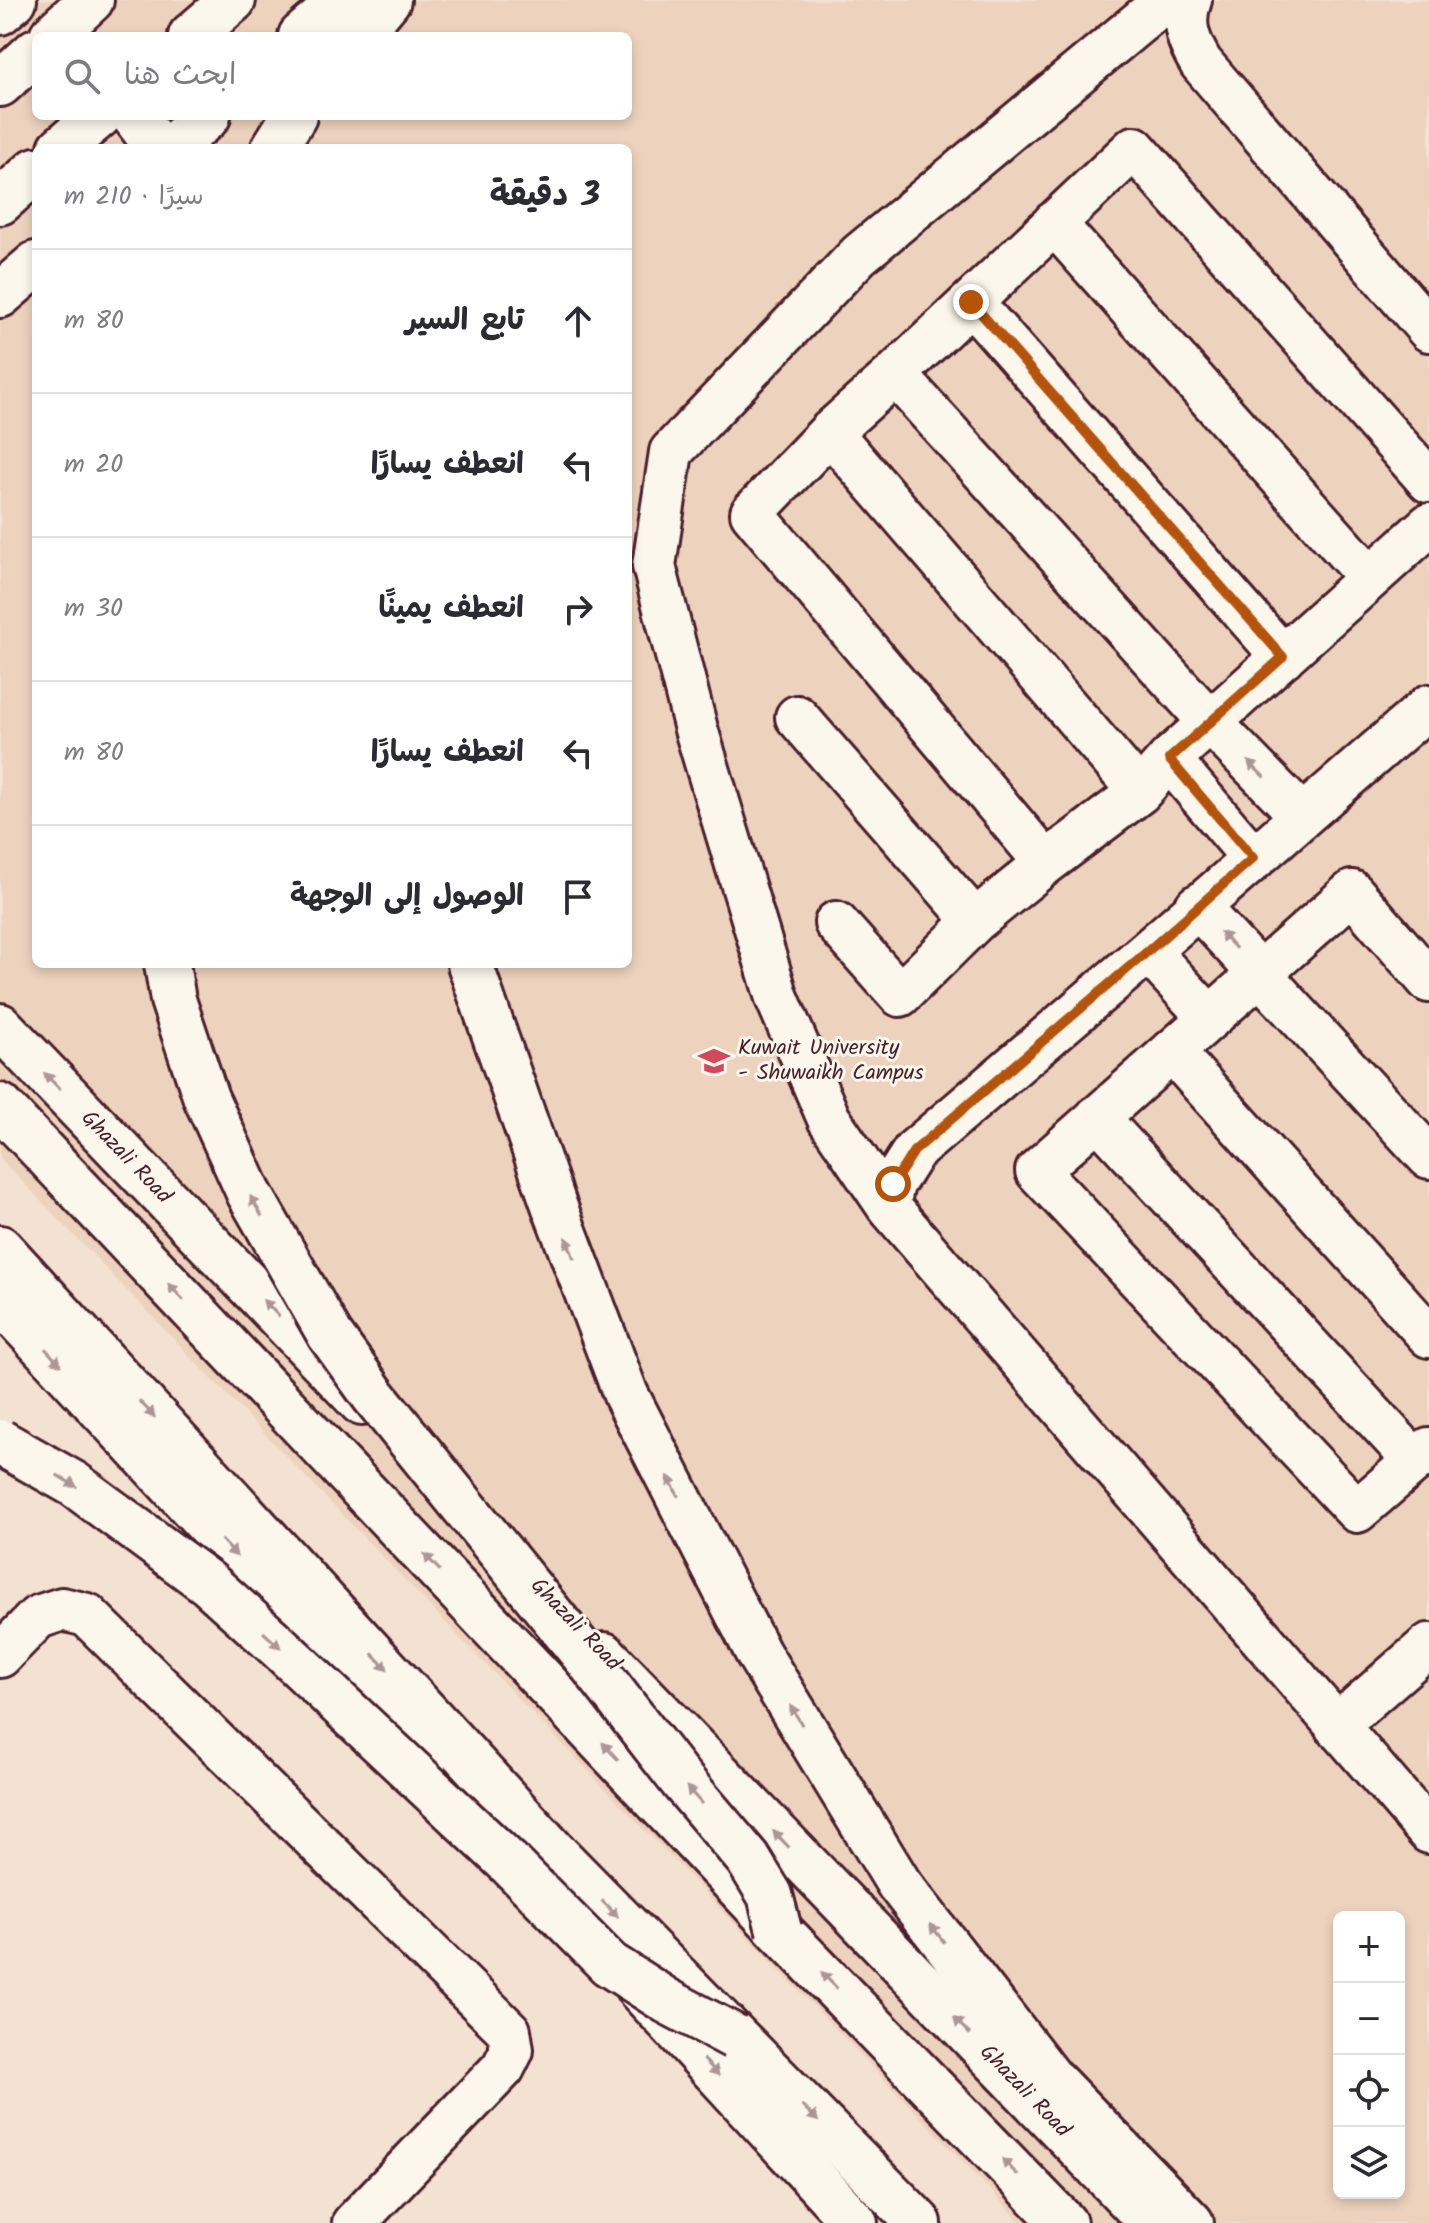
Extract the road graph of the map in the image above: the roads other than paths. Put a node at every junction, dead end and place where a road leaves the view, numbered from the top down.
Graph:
1 (14, 0) edge
2 (41, 0) edge
3 (91, 0) edge
4 (233, 0) edge
5 (343, 0) edge
6 (388, 0) edge
7 (1166, 0) edge
8 (1190, 0) edge
9 (0, 12) edge
10 (56, 32) edge
11 (69, 32) edge
12 (196, 32) edge
13 (306, 32) edge
14 (361, 32) edge
15 (32, 55) edge
16 (0, 84) edge
17 (94, 120) edge
18 (137, 120) edge
19 (203, 120) edge
20 (292, 120) edge
21 (66, 144) edge
22 (155, 144) edge
23 (176, 144) edge
24 (276, 144) edge
25 (32, 174) edge
26 (0, 202) edge
27 (1054, 223) junction
28 (32, 267) edge
29 (0, 295) edge
30 (971, 302) junction
31 (1429, 330) edge
32 (895, 374) junction
33 (830, 432) junction
34 (1429, 481) edge
35 (1429, 525) edge
36 (1370, 578) junction
37 (1283, 657) junction
38 (1429, 706) edge
39 (797, 717) dead end
40 (1210, 722) junction
41 (1169, 759) junction
42 (1140, 792) junction
43 (1302, 816) junction
44 (1253, 858) junction
45 (1046, 863) junction
46 (1197, 906) junction
47 (975, 921) junction
48 (836, 923) dead end
49 (1148, 951) junction
50 (168, 968) edge
51 (471, 968) edge
52 (1260, 974) junction
53 (1429, 981) edge
54 (1210, 1018) junction
55 (0, 1026) edge
56 (1172, 1051) junction
57 (0, 1106) edge
58 (1097, 1117) junction
59 (1429, 1157) edge
60 (888, 1206) junction
61 (0, 1248) edge
62 (0, 1300) edge
63 (1429, 1336) edge
64 (0, 1442) edge
65 (1422, 1455) edge
66 (1429, 1645) edge
67 (0, 1656) edge
68 (1336, 1726) junction
69 (1429, 1832) edge
70 (779, 1930) junction
71 (735, 2037) junction
72 (354, 2223) edge
73 (855, 2223) edge
74 (919, 2223) edge
75 (1064, 2223) edge
76 (1152, 2223) edge
77 (1191, 2223) edge

1 - 9 main road
2 - 11 main road
3 - 10 main road
4 - 12 main road
5 - 13 main road
6 - 14 main road
7 - 60 lane
8 - 31 lane
15 - 16 main road
17 - 21 main road
18 - 22 main road
19 - 23 main road
20 - 24 main road
25 - 26 main road
27 - 30 lane
27 - 34 lane
27 - 36 lane
28 - 29 main road
30 - 32 lane
30 - 37 lane
32 - 33 lane
32 - 40 lane
33 - 42 lane
33 - 45 lane
35 - 36 lane
36 - 37 lane
37 - 40 lane
38 - 43 lane
39 - 47 lane
40 - 41 lane
43 -> 40 lane
41 - 42 lane
41 - 44 lane
42 - 45 lane
43 - 44 lane
44 - 46 lane
45 - 47 lane
46 - 49 lane
52 -> 46 lane
47 - 48 lane
49 - 54 lane
49 - 60 lane
70 -> 50 main road, bridge
77 -> 51 main road
52 - 53 lane
52 - 54 lane
52 - 59 lane
54 - 56 lane
76 -> 55 main road, Ghazali Road
56 - 58 lane
56 - 63 lane
70 -> 57 main road
58 - 65 lane
58 - 65 lane
60 - 68 lane
61 -> 71 main road
62 -> 73 main road
64 -> 71 main road, bridge
66 - 68 lane
67 - 72 lane
68 - 69 lane
75 -> 70 main road
71 -> 74 main road

